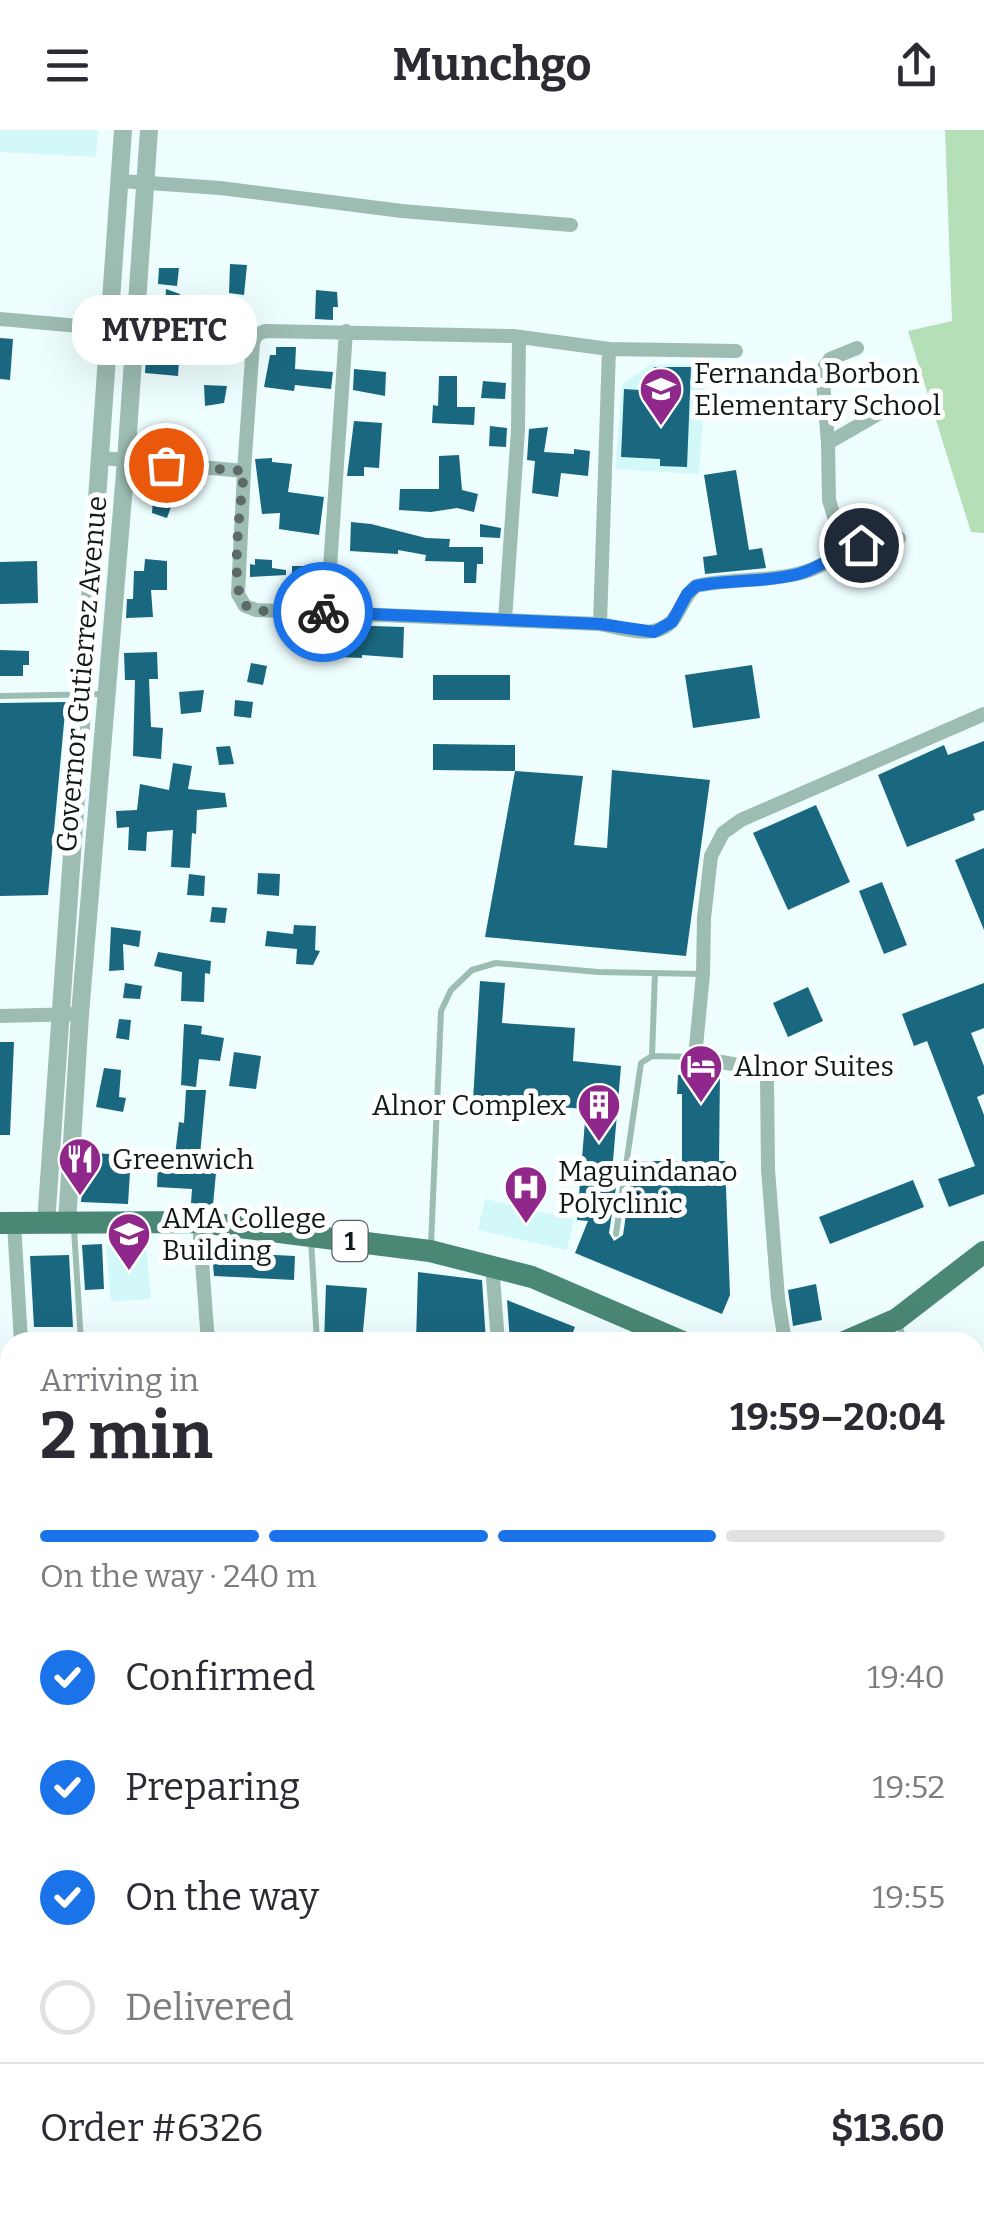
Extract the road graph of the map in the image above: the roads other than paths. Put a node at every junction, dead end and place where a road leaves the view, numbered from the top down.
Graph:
1 (123, 130) edge
2 (149, 130) edge
3 (120, 182) junction
4 (145, 184) junction
5 (571, 225) dead end
6 (0, 319) edge
7 (110, 328) junction
8 (136, 330) junction
9 (346, 332) junction
10 (519, 337) junction
11 (609, 348) junction
12 (858, 348) dead end
13 (736, 350) dead end
14 (892, 406) dead end
15 (828, 443) junction
16 (102, 458) junction
17 (126, 461) junction
18 (244, 471) junction
19 (899, 538) dead end
20 (844, 549) junction
21 (327, 612) junction
22 (505, 620) junction
23 (600, 624) junction
24 (85, 694) junction
25 (107, 694) junction
26 (0, 696) edge
27 (984, 714) edge
28 (656, 973) junction
29 (703, 974) junction
30 (71, 1014) junction
31 (0, 1016) edge
32 (652, 1056) junction
33 (696, 1057) junction
34 (199, 1222) junction
35 (7, 1223) edge
36 (62, 1223) junction
37 (616, 1234) dead end
38 (311, 1236) junction
39 (430, 1251) junction
40 (984, 1252) edge
41 (492, 1265) junction
42 (897, 1319) junction
43 (20, 1332) edge
44 (79, 1332) edge
45 (207, 1332) edge
46 (316, 1332) edge
47 (497, 1332) edge
48 (660, 1332) edge
49 (783, 1332) edge
50 (867, 1332) edge
51 (902, 1332) edge

1 - 3 street, Governor Gutierrez Avenue
2 - 4 street, Governor Gutierrez Avenue
3 - 4 street
3 - 7 street, Governor Gutierrez Avenue
4 - 5 street
4 - 8 street, Governor Gutierrez Avenue
6 - 7 street
7 - 8 street
7 - 16 street, Governor Gutierrez Avenue
8 - 17 street, Governor Gutierrez Avenue
9 - 10 street
9 - 18 street
9 - 21 street
10 - 11 street
10 - 22 street
11 - 13 street
11 - 23 street
12 - 15 street
14 - 15 street
15 - 20 street
16 - 17 street
16 - 24 street, Governor Gutierrez Avenue
17 - 18 street
17 - 25 street, Governor Gutierrez Avenue
18 - 21 street
19 - 20 street
20 - 23 street
21 - 22 street
22 - 23 street
24 - 25 lane
24 - 26 lane
24 - 30 street, Governor Gutierrez Avenue
25 - 30 street, Governor Gutierrez Avenue
27 - 29 street
28 - 29 lane
28 - 32 lane
28 - 39 lane
29 - 33 street
30 - 31 street
30 - 36 street, Governor Gutierrez Avenue
32 - 33 lane
32 - 37 lane
33 - 49 street
34 - 36 main road, 1
34 - 38 main road, 1
34 - 45 street
35 - 36 main road, 1
35 - 43 street
36 - 44 lane
38 - 39 main road, 1
38 - 46 lane
39 - 41 main road, 1
40 - 42 main road
41 - 47 street
41 - 48 main road, 1
42 - 50 main road
42 - 51 lane

